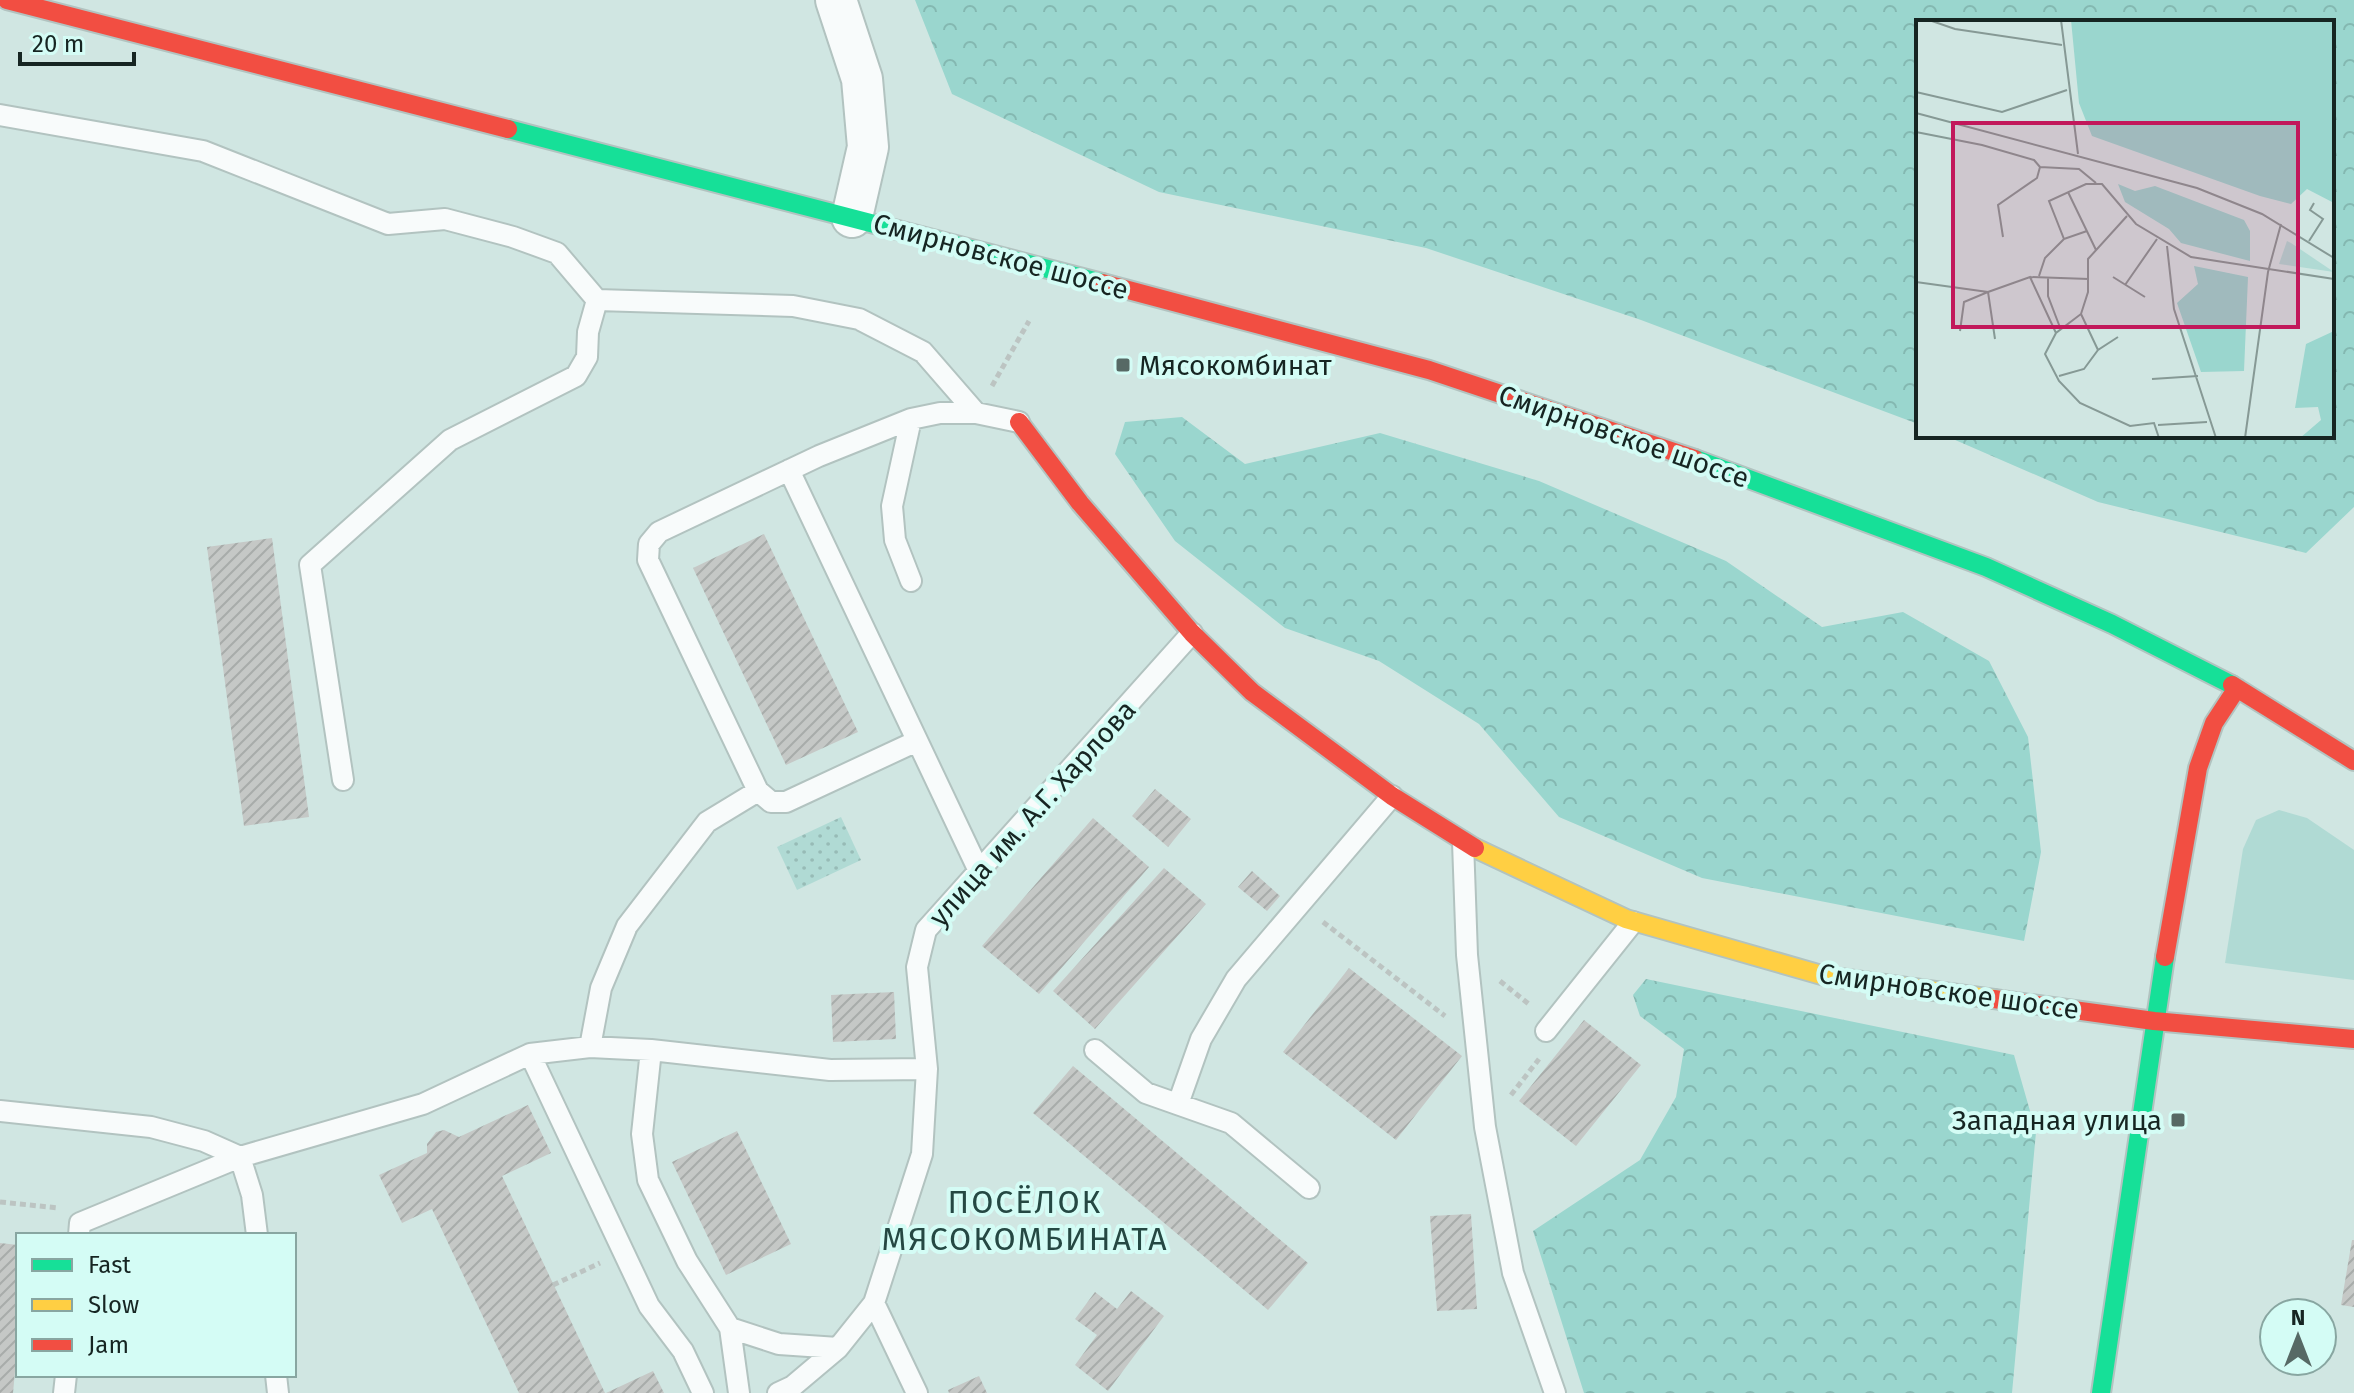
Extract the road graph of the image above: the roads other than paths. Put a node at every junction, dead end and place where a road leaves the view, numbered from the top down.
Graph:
1 (7, 0) edge
2 (836, 0) edge
3 (0, 115) edge
4 (852, 217) junction
5 (597, 300) junction
6 (976, 413) junction
7 (911, 419) junction
8 (1019, 422) joint
9 (789, 470) junction
10 (911, 581) dead end
11 (1192, 633) junction
12 (2237, 688) junction
13 (917, 741) junction
14 (2354, 761) edge
15 (343, 780) dead end
16 (758, 791) junction
17 (1392, 796) junction
18 (1463, 842) junction
19 (979, 871) junction
20 (1633, 922) junction
21 (2154, 1021) junction
22 (1549, 1027) road end
23 (2354, 1039) edge
24 (590, 1047) junction
25 (651, 1050) junction
26 (1095, 1050) dead end
27 (530, 1054) junction
28 (927, 1069) junction
29 (1178, 1104) junction
30 (0, 1111) edge
31 (240, 1157) junction
32 (1309, 1188) dead end
33 (79, 1229) edge
34 (257, 1233) edge
35 (874, 1303) junction
36 (730, 1328) junction
37 (838, 1348) junction
38 (703, 1393) edge
39 (739, 1393) edge
40 (778, 1393) edge
41 (917, 1393) edge
42 (1555, 1393) edge
43 (2101, 1393) edge

1 - 4 main road, Смирновское шоссе
2 - 4 street, Смирновское шоссе
3 - 5 lane
4 - 12 main road, Смирновское шоссе
5 - 6 lane
5 - 15 lane
6 - 7 lane
6 - 8 lane
7 - 9 lane
7 - 10 lane
8 - 11 main road, Смирновское шоссе
9 - 13 lane
9 - 16 lane
11 - 17 main road, Смирновское шоссе
11 - 19 lane, улица им. А.Г. Харлова
12 - 14 main road, Смирновское шоссе
12 - 21 main road
13 - 16 lane
13 - 19 lane
16 - 24 lane
17 - 18 main road, Смирновское шоссе
17 - 29 lane
18 - 20 main road, Смирновское шоссе
18 - 42 lane
19 - 28 lane, улица им. А.Г. Харлова
20 - 21 main road, Смирновское шоссе
20 - 22 lane
21 - 23 main road, Смирновское шоссе
21 - 43 main road
24 - 25 lane
24 - 27 lane
25 - 28 lane
25 - 36 lane
26 - 29 lane
27 - 31 lane
27 - 38 lane
28 - 35 lane, улица им. А.Г. Харлова
29 - 32 lane
30 - 31 lane
31 - 33 lane
31 - 34 lane
35 - 37 lane, улица им. А.Г. Харлова
35 - 41 lane
36 - 37 lane
36 - 39 lane
37 - 40 lane, улица им. А.Г. Харлова

